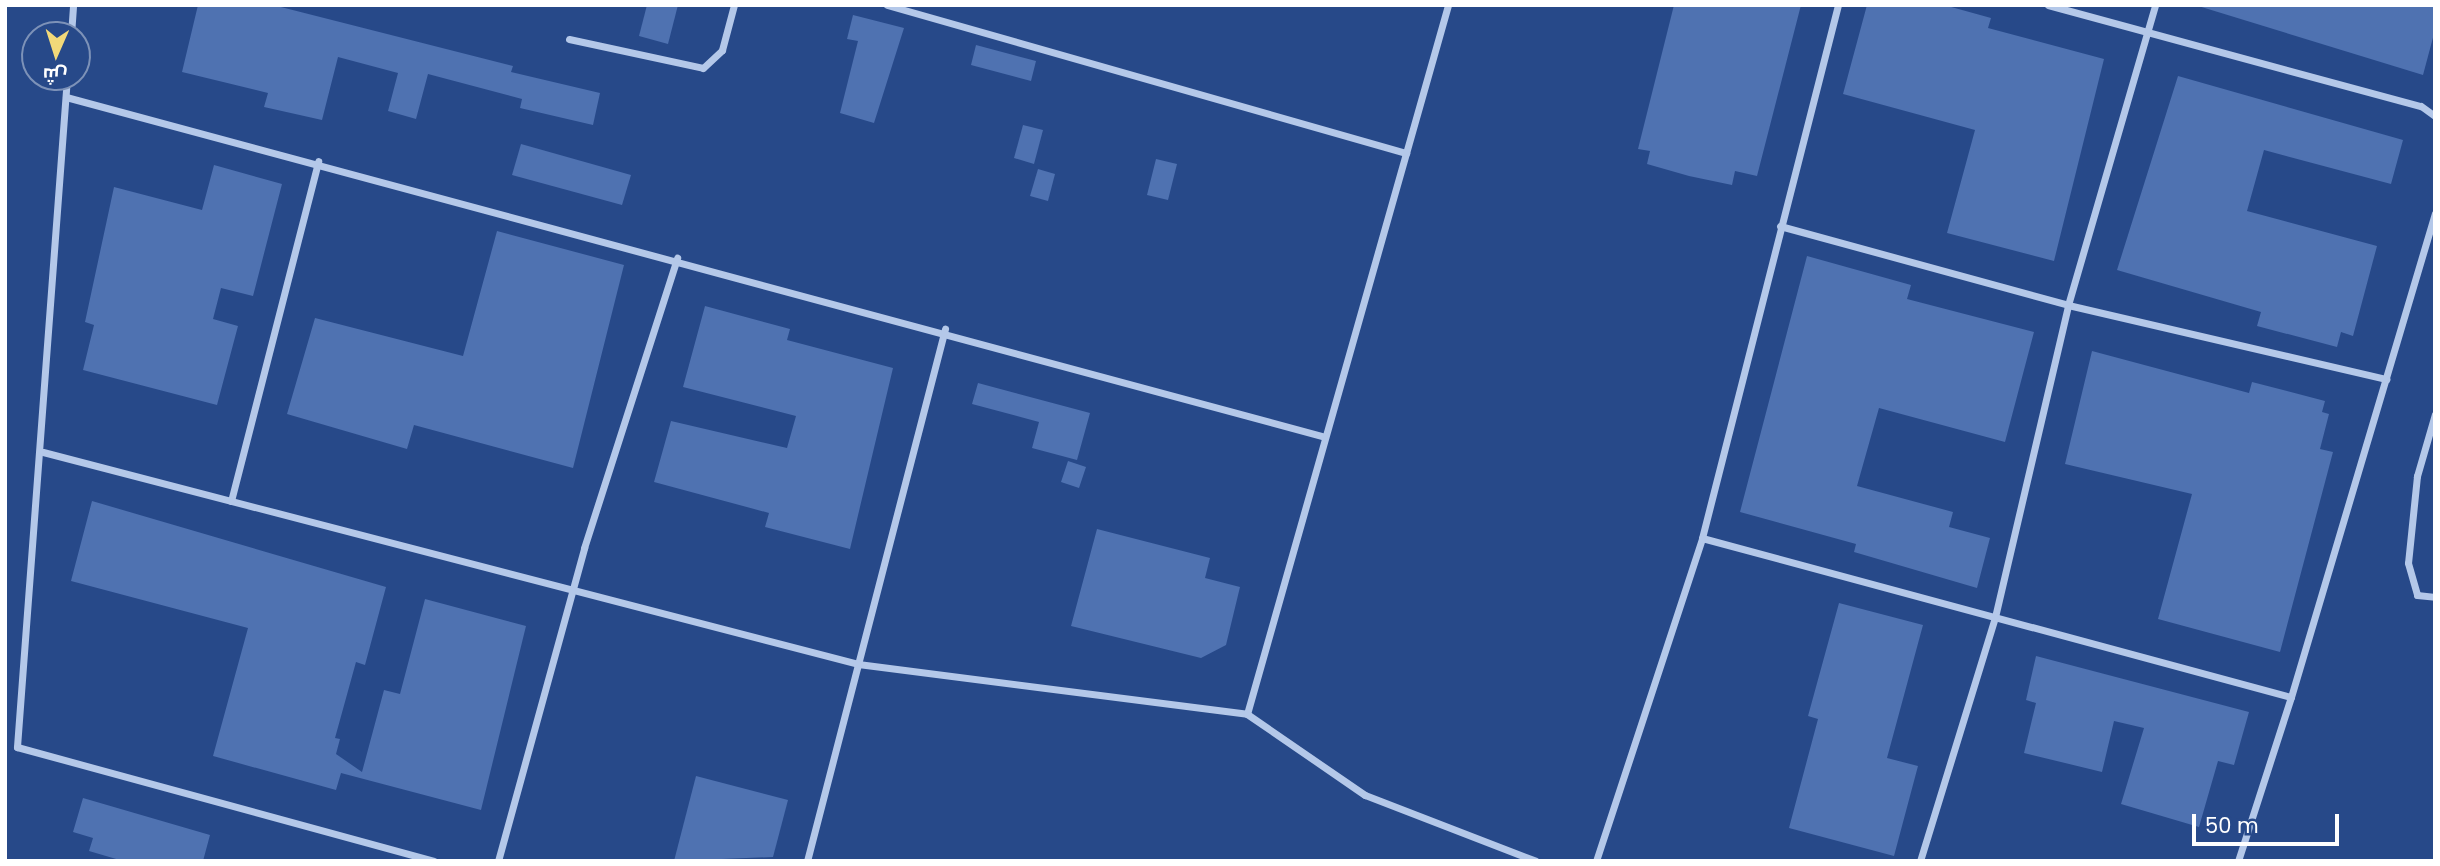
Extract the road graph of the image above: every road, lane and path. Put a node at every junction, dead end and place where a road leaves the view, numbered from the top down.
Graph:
1 (734, 5) edge
2 (887, 5) edge
3 (1448, 5) edge
4 (1838, 5) edge
5 (2048, 5) edge
6 (2155, 5) edge
7 (2148, 30) junction
8 (569, 39) dead end
9 (66, 91) edge
10 (66, 97) junction
11 (2435, 116) edge
12 (1406, 153) junction
13 (318, 161) junction
14 (2435, 213) edge
15 (1780, 226) junction
16 (677, 258) junction
17 (2068, 305) junction
18 (945, 329) junction
19 (2387, 379) junction
20 (2435, 414) edge
21 (1325, 437) junction
22 (43, 452) junction
23 (231, 501) junction
24 (1702, 538) junction
25 (572, 589) junction
26 (2435, 597) edge
27 (1995, 617) junction
28 (858, 664) junction
29 (2291, 697) junction
30 (1247, 714) junction
31 (434, 861) edge
32 (498, 861) edge
33 (807, 861) edge
34 (1536, 861) edge
35 (1596, 861) edge
36 (1920, 861) edge
37 (2238, 861) edge

1 - 8 street
2 - 12 street
3 - 12 street
4 - 15 street
5 - 7 street
6 - 7 street
7 - 11 street
7 - 17 street
9 - 10 street
10 - 13 street
10 - 22 street
12 - 21 street
13 - 16 street
13 - 23 street
14 - 19 street
15 - 17 street
15 - 24 street
16 - 18 street
16 - 25 street
17 - 19 street
17 - 27 street
18 - 21 street
18 - 28 street
19 - 29 street
20 - 26 street
21 - 30 street
22 - 23 street
22 - 31 street
23 - 25 street
24 - 27 street
24 - 35 street
25 - 28 street
25 - 32 street
27 - 29 street
27 - 36 street
28 - 30 street
28 - 33 street
29 - 37 street
30 - 34 street

